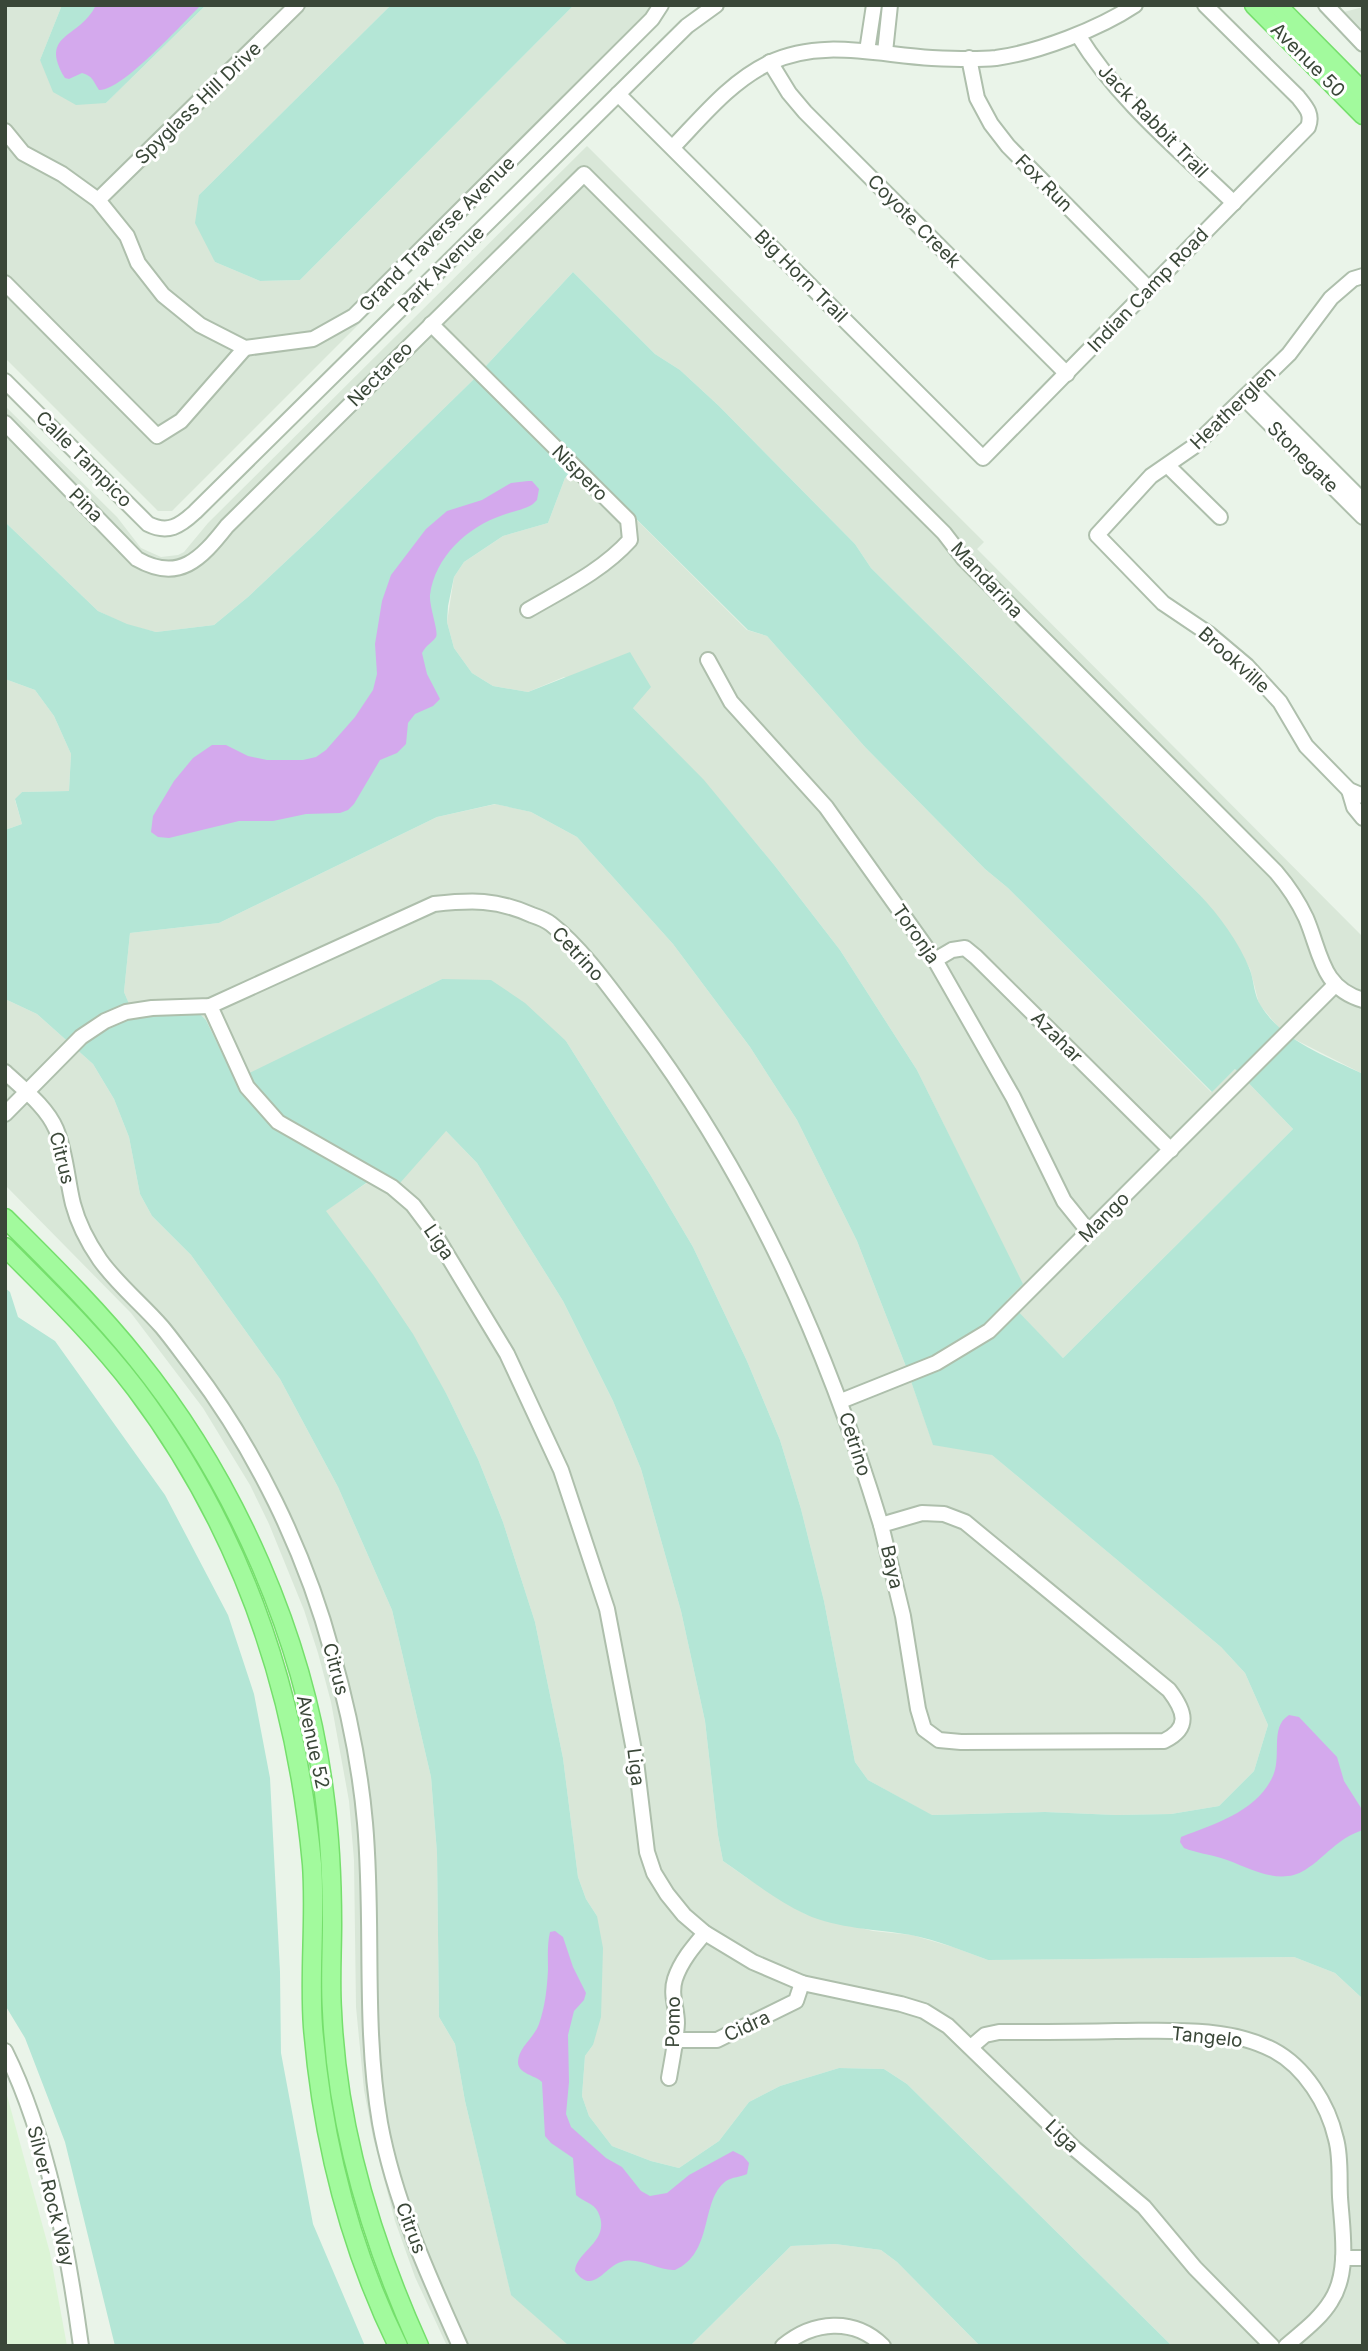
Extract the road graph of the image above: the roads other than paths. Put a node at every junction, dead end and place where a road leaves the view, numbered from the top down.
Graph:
1 (297, 5) edge
2 (661, 5) edge
3 (716, 5) edge
4 (874, 5) edge
5 (890, 5) edge
6 (1135, 5) edge
7 (1205, 5) edge
8 (1254, 5) edge
9 (1277, 5) edge
10 (1326, 5) edge
11 (1078, 35) junction
12 (1363, 44) edge
13 (867, 51) junction
14 (885, 52) junction
15 (969, 58) junction
16 (770, 62) junction
17 (1363, 92) edge
18 (618, 94) junction
19 (1363, 115) edge
20 (5, 131) edge
21 (673, 147) junction
22 (584, 174) joint
23 (98, 200) junction
24 (1234, 203) junction
25 (1363, 276) edge
26 (5, 283) edge
27 (1149, 289) junction
28 (431, 324) junction
29 (245, 348) junction
30 (1067, 373) junction
31 (5, 381) edge
32 (1248, 394) junction
33 (5, 423) edge
34 (983, 458) joint
35 (1168, 466) junction
36 (1358, 501) edge
37 (1220, 517) dead end
38 (1363, 517) edge
39 (166, 530) joint
40 (1097, 535) joint
41 (175, 569) joint
42 (528, 610) dead end
43 (708, 660) dead end
44 (1357, 794) edge
45 (1363, 818) edge
46 (936, 960) junction
47 (1335, 985) junction
48 (1363, 1000) edge
49 (210, 1006) junction
50 (5, 1072) edge
51 (26, 1092) junction
52 (5, 1114) edge
53 (1171, 1150) junction
54 (5, 1218) edge
55 (1089, 1232) junction
56 (5, 1247) edge
57 (841, 1401) junction
58 (881, 1525) junction
59 (705, 1933) junction
60 (802, 1983) junction
61 (676, 2040) junction
62 (971, 2048) junction
63 (5, 2052) edge
64 (669, 2078) dead end
65 (1343, 2258) junction
66 (1363, 2258) edge
67 (81, 2346) edge
68 (398, 2346) edge
69 (419, 2346) edge
70 (460, 2346) edge
71 (783, 2346) edge
72 (883, 2346) edge
73 (1272, 2346) edge
74 (1286, 2346) edge

1 - 23 street, Spyglass Hill Drive
2 - 29 street, Grand Traverse Avenue
3 - 18 street, Park Avenue
4 - 13 street
5 - 14 street
6 - 11 street
7 - 24 street, Indian Camp Road
8 - 19 main road, Avenue 50
9 - 17 main road, Avenue 50
10 - 12 street
11 - 15 street
11 - 24 street, Jack Rabbit Trail
13 - 14 street
13 - 16 street
14 - 15 street
15 - 27 street, Fox Run
16 - 21 street
16 - 30 street, Coyote Creek
18 - 21 street, Big Horn Trail
18 - 39 street, Park Avenue
20 - 23 street
21 - 34 street, Big Horn Trail
22 - 28 street, Nectareo
22 - 47 street, Mandarina
23 - 29 street
24 - 27 street, Indian Camp Road
25 - 32 street, Heatherglen
26 - 29 street
27 - 30 street, Indian Camp Road
28 - 41 street, Nectareo
28 - 42 street, Nispero
30 - 34 street, Indian Camp Road
31 - 39 street, Calle Tampico
32 - 35 street, Heatherglen
32 - 36 street, Stonegate
33 - 41 street, Pina
35 - 37 street
35 - 40 street, Heatherglen
36 - 38 street, Stonegate
40 - 44 street, Brookville
43 - 46 street, Toronja
44 - 45 street, Brookville
46 - 53 street, Azahar
46 - 55 street, Toronja
47 - 48 street
47 - 53 street, Mango
49 - 51 street, Cetrino
49 - 57 street, Cetrino
49 - 59 street, Liga
50 - 51 street, Citrus
51 - 52 street, Cetrino
51 - 70 street, Citrus
53 - 55 street, Mango
54 - 69 main road, Avenue 52
55 - 57 street, Mango
56 - 68 main road, Avenue 52
57 - 58 street, Cetrino
58 - 58 street, Baya
59 - 60 street, Liga
59 - 61 street, Pomo
60 - 61 street, Cidra
60 - 62 street, Liga
61 - 64 street, Pomo
62 - 65 street, Tangelo
62 - 73 street, Liga
63 - 67 street, Silver Rock Way
65 - 66 street
65 - 74 street, Tangelo
71 - 72 street

